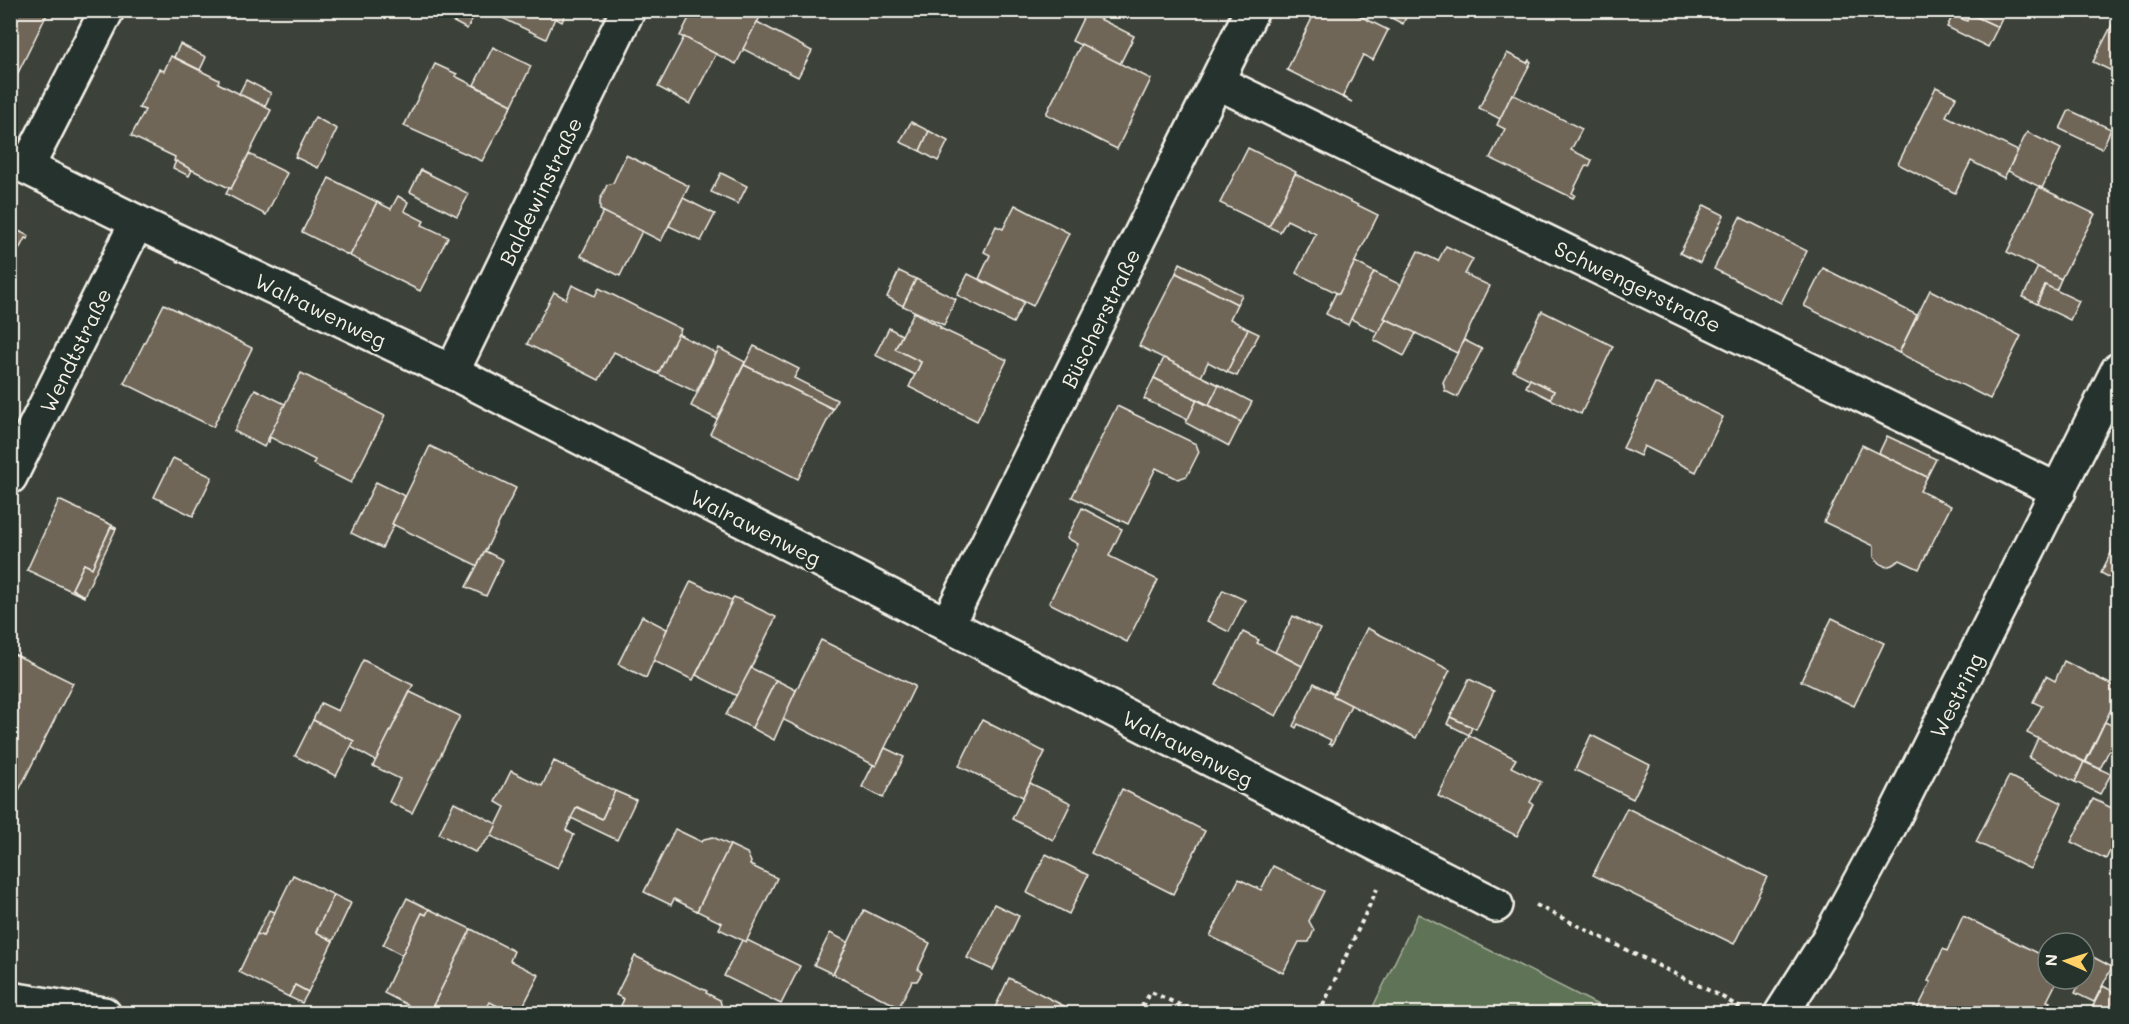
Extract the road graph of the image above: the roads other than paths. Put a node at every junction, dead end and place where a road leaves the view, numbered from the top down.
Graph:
1 (107, 10) edge
2 (628, 10) edge
3 (1252, 10) edge
4 (1217, 82) junction
5 (19, 163) edge
6 (137, 222) junction
7 (2118, 370) edge
8 (452, 372) junction
9 (10, 477) edge
10 (2059, 490) junction
11 (947, 625) junction
12 (1496, 905) road end
13 (10, 999) edge
14 (104, 1014) edge
15 (1781, 1014) edge

1 - 5 street
2 - 8 street, Baldewinstraße
3 - 4 street, Büscherstraße
4 - 10 street, Schwengerstraße
4 - 11 street, Büscherstraße
5 - 6 street, Walrawenweg
6 - 8 street, Walrawenweg
6 - 9 street, Wendtstraße
7 - 10 street, Westring
8 - 11 street, Walrawenweg
10 - 15 street, Westring
11 - 12 street, Walrawenweg
13 - 14 street

